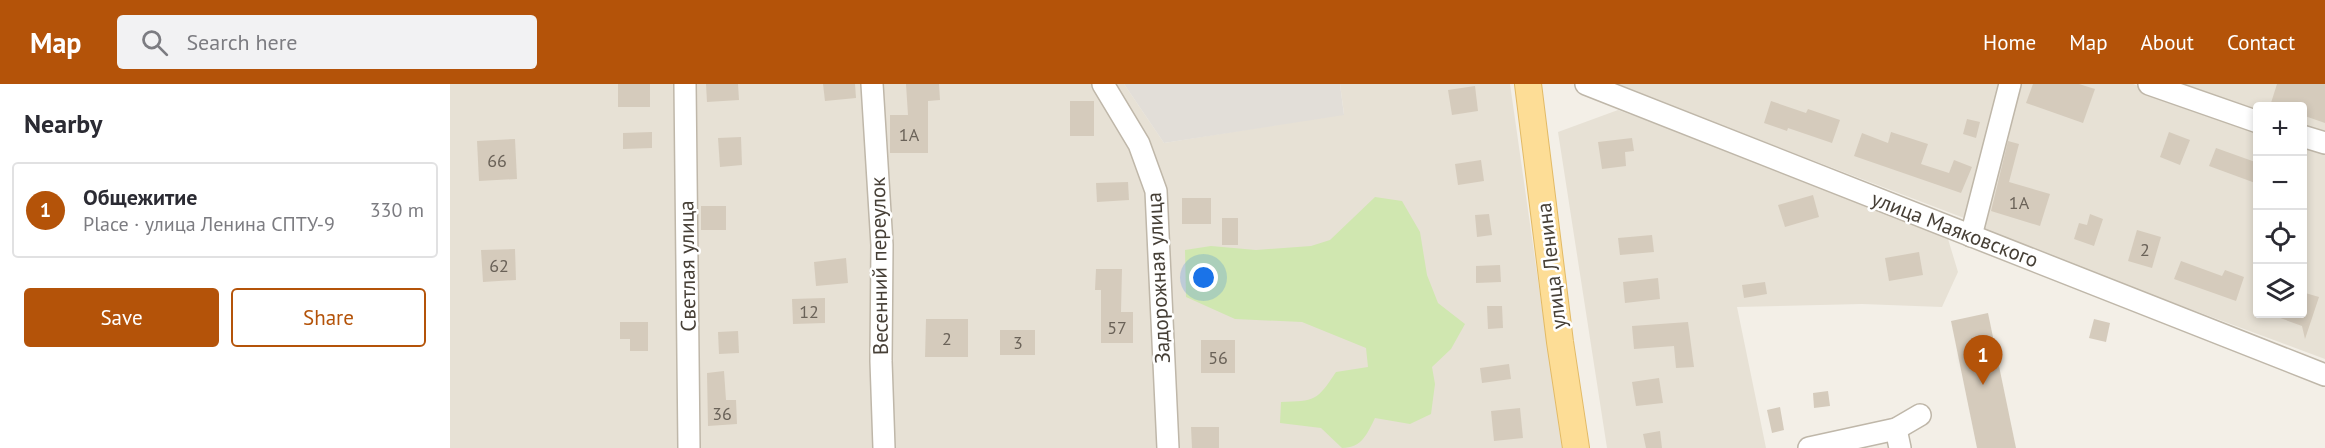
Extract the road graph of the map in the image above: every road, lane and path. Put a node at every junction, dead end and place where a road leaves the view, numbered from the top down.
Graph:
1 (685, 84) edge
2 (872, 84) edge
3 (1103, 84) edge
4 (1528, 84) edge
5 (1586, 84) edge
6 (2010, 84) edge
7 (2149, 84) edge
8 (2253, 120) edge
9 (2307, 138) edge
10 (2325, 143) edge
11 (1971, 236) junction
12 (2325, 375) edge
13 (1920, 415) dead end
14 (1898, 439) edge
15 (689, 448) edge
16 (884, 448) edge
17 (1168, 448) edge
18 (1576, 448) edge
19 (1809, 448) edge

1 - 15 street, Светлая улица
2 - 16 street, Весенний переулок
3 - 17 street, Задорожная улица
4 - 18 main road, улица Ленина
5 - 11 street, улица Маяковского
6 - 11 street
7 - 8 street
9 - 10 street
11 - 12 street, улица Маяковского
13 - 14 street
14 - 19 street

